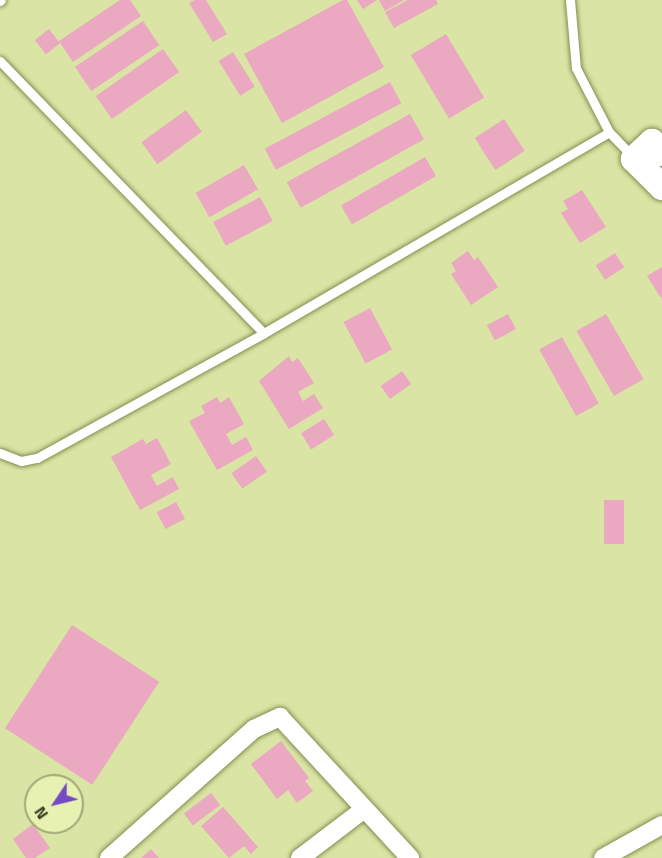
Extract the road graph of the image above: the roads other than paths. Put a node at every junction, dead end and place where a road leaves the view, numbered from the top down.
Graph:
1 (570, 0) edge
2 (0, 60) edge
3 (609, 132) junction
4 (649, 151) edge
5 (662, 187) edge
6 (264, 333) junction
7 (0, 453) edge
8 (363, 810) junction
9 (662, 825) edge
10 (109, 858) edge
11 (300, 858) edge
12 (410, 858) edge
13 (603, 858) edge

1 - 3 lane
2 - 6 lane
3 - 4 lane
3 - 6 lane
4 - 5 main road
6 - 7 lane
8 - 10 street
8 - 11 street
8 - 12 street
9 - 13 street

